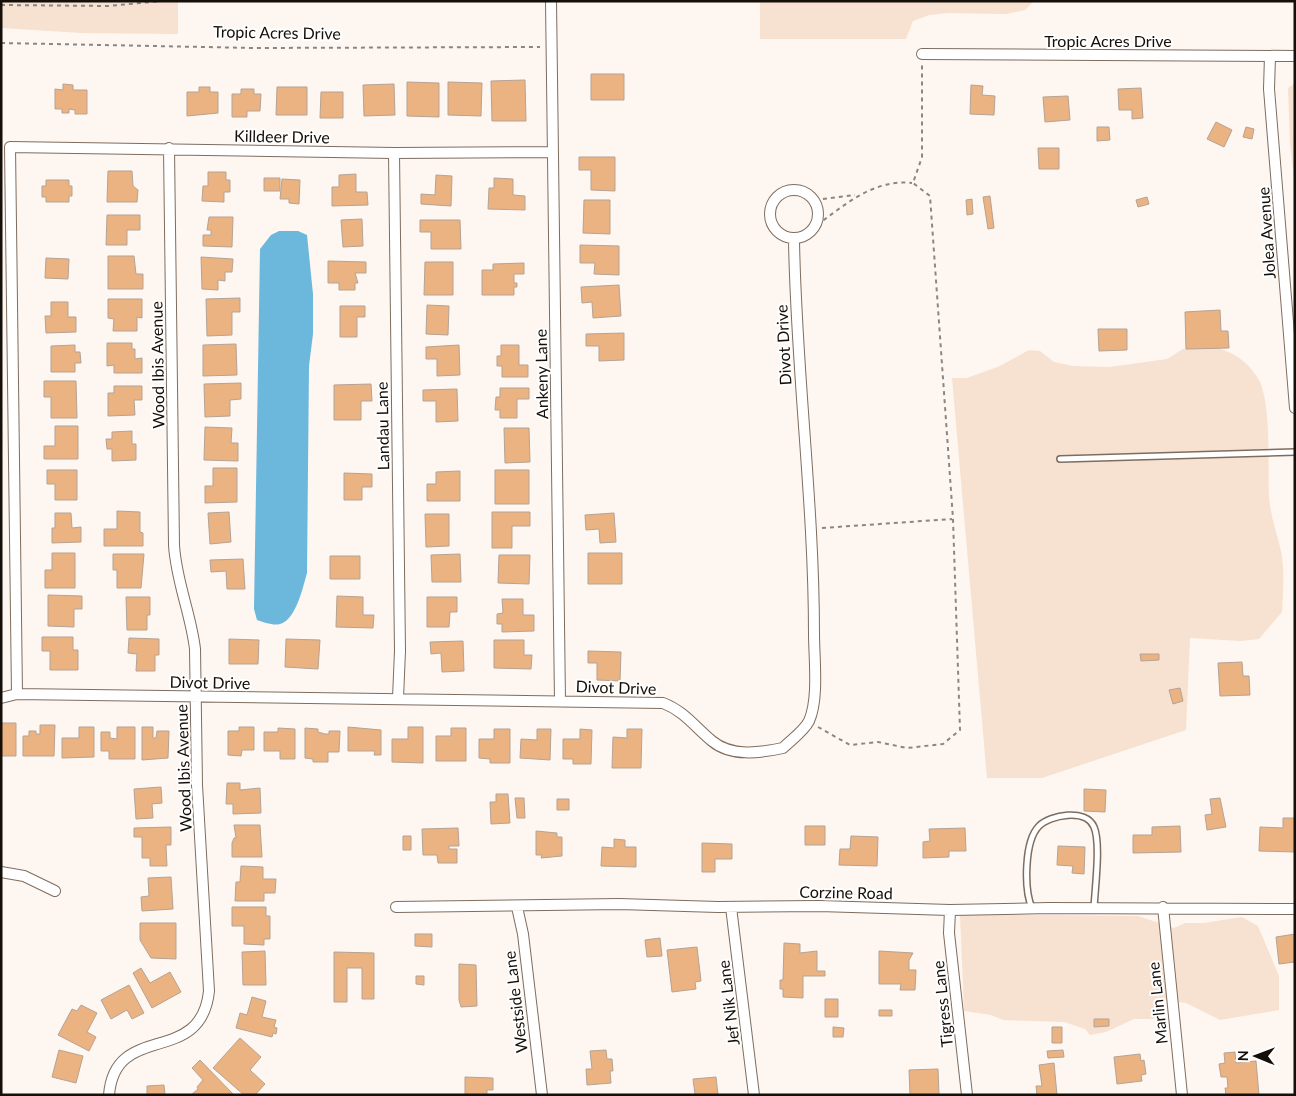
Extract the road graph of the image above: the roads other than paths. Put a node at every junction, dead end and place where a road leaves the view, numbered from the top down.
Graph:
1 (551, 1) edge
2 (922, 54) road end
3 (1270, 56) junction
4 (1295, 56) edge
5 (169, 148) junction
6 (553, 152) junction
7 (394, 153) junction
8 (794, 240) junction
9 (1291, 316) edge
10 (1295, 408) edge
11 (1295, 452) edge
12 (1060, 459) dead end
13 (17, 694) junction
14 (195, 697) junction
15 (1, 698) edge
16 (398, 698) junction
17 (560, 701) junction
18 (1, 872) edge
19 (55, 892) dead end
20 (396, 907) dead end
21 (517, 907) junction
22 (731, 907) junction
23 (1032, 908) junction
24 (1094, 908) junction
25 (1163, 908) junction
26 (1295, 909) edge
27 (950, 910) junction
28 (109, 1095) edge
29 (542, 1095) edge
30 (754, 1095) edge
31 (967, 1095) edge
32 (1182, 1095) edge

1 - 6 street, Ankeny Lane
2 - 3 street, Tropic Acres Drive
3 - 4 street, Tropic Acres Drive
3 - 9 street, Jolea Avenue
5 - 7 street, Killdeer Drive
5 - 13 street, Killdeer Drive
5 - 14 street, Wood Ibis Avenue
6 - 7 street, Killdeer Drive
6 - 17 street, Ankeny Lane
7 - 16 street, Landau Lane
8 - 8 street
8 - 17 street, Divot Drive
9 - 10 street, Jolea Avenue
11 - 12 lane
13 - 14 street, Divot Drive
13 - 15 street, Divot Drive
14 - 16 street, Divot Drive
14 - 28 street, Wood Ibis Avenue
16 - 17 street, Divot Drive
18 - 19 street
20 - 21 street, Corzine Road
21 - 22 street, Corzine Road
21 - 29 street, Westside Lane
22 - 27 street, Corzine Road
22 - 30 street, Jef Nik Lane
23 - 24 street, Corzine Road
23 - 24 lane
23 - 27 street, Corzine Road
24 - 25 street, Corzine Road
25 - 26 street, Corzine Road
25 - 32 street, Marlin Lane
27 - 31 street, Tigress Lane

